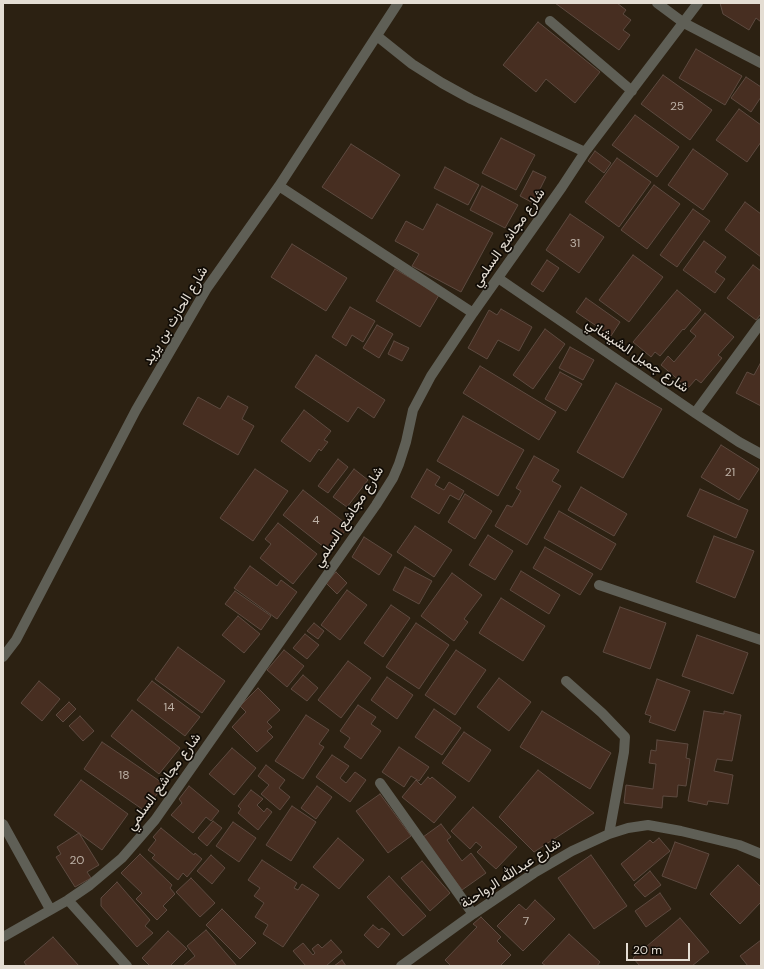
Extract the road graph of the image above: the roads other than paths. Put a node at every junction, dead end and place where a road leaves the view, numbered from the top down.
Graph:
1 (398, 3) edge
2 (657, 3) edge
3 (698, 3) edge
4 (550, 21) dead end
5 (684, 24) junction
6 (377, 36) junction
7 (761, 63) edge
8 (632, 91) junction
9 (585, 152) junction
10 (279, 186) junction
11 (498, 278) junction
12 (473, 313) junction
13 (761, 323) edge
14 (695, 413) junction
15 (761, 454) edge
16 (599, 585) dead end
17 (761, 640) edge
18 (3, 657) edge
19 (566, 681) dead end
20 (380, 782) dead end
21 (3, 824) edge
22 (609, 834) junction
23 (761, 854) edge
24 (68, 900) junction
25 (50, 909) junction
26 (473, 914) junction
27 (3, 937) edge
28 (127, 966) edge
29 (401, 966) edge

1 - 6 street, شارع الحارث بن يزيد
2 - 5 street
3 - 5 street, شارع مجاشع السلمي
4 - 8 street
5 - 7 street
5 - 8 street, شارع مجاشع السلمي
6 - 9 street
6 - 10 street, شارع الحارث بن يزيد
8 - 9 street, شارع مجاشع السلمي
9 - 11 street, شارع مجاشع السلمي
10 - 12 street
10 - 18 street, شارع الحارث بن يزيد
11 - 12 street, شارع مجاشع السلمي
11 - 14 street, شارع جميل الشيشاني
12 - 24 street, شارع مجاشع السلمي
13 - 14 street
14 - 15 street, شارع جميل الشيشاني
16 - 17 street
19 - 22 street
20 - 26 street
21 - 25 street
22 - 23 street, شارع عبدالله الرواحنة
22 - 26 street, شارع عبدالله الرواحنة
24 - 25 street, شارع مجاشع السلمي
24 - 28 street
25 - 27 street, شارع مجاشع السلمي
26 - 29 street, شارع عبدالله الرواحنة

